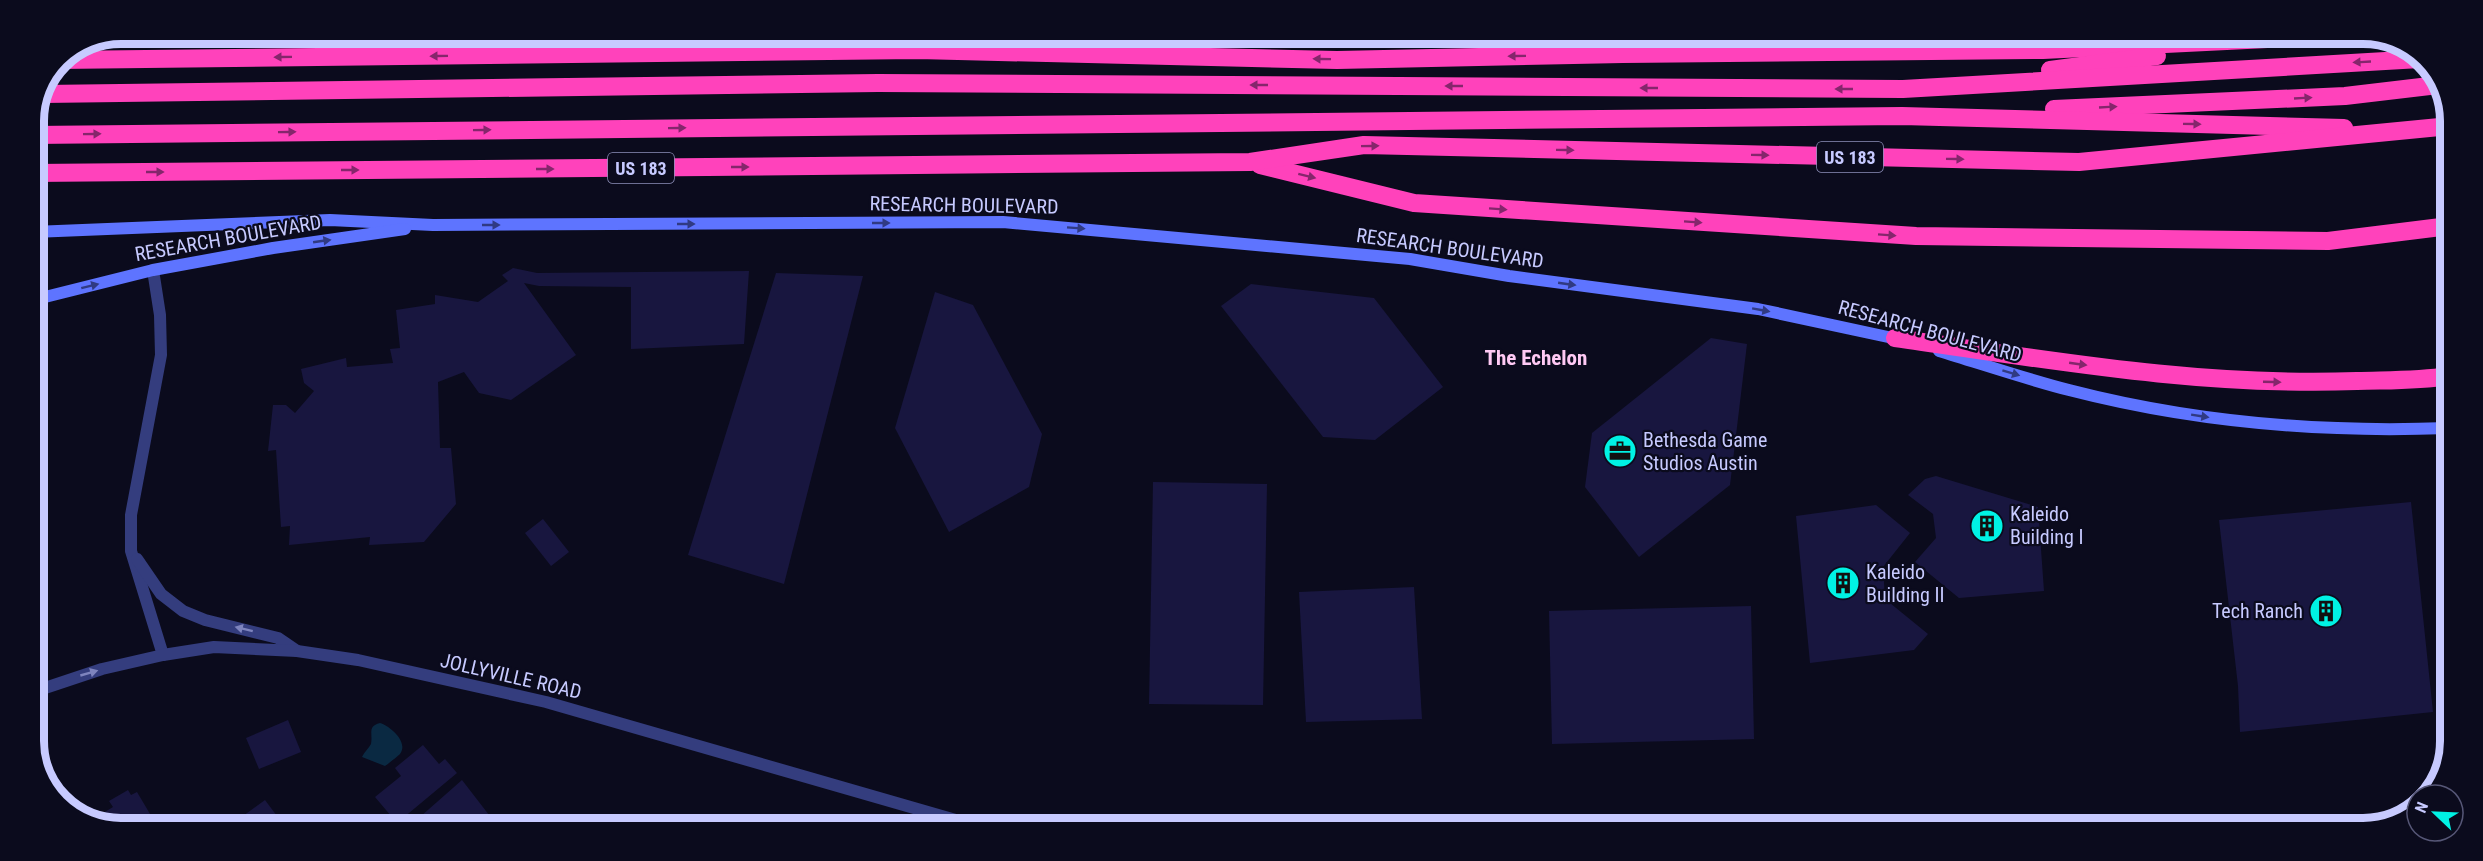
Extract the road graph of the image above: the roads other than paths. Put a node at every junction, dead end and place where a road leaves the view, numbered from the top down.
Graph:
1 (388, 43) edge
2 (2199, 43) edge
3 (2257, 43) edge
4 (342, 57) junction
5 (74, 60) edge
6 (2410, 60) edge
7 (2431, 86) edge
8 (1903, 89) junction
9 (48, 94) edge
10 (1902, 116) junction
11 (2439, 128) edge
12 (2427, 130) junction
13 (43, 135) edge
14 (1250, 162) junction
15 (43, 173) edge
16 (433, 225) junction
17 (2439, 227) edge
18 (43, 232) edge
19 (153, 270) junction
20 (43, 297) edge
21 (1895, 338) junction
22 (2439, 376) edge
23 (2440, 428) edge
24 (131, 550) junction
25 (297, 651) junction
26 (163, 655) junction
27 (44, 688) edge
28 (949, 818) edge

1 - 4 highway
2 -> 4 highway
3 - 8 highway
4 -> 5 highway
6 -> 8 highway
10 -> 7 highway
8 -> 9 highway
10 -> 12 highway
13 -> 10 highway
11 - 12 highway, US 183
14 -> 12 highway, US 183
15 -> 14 highway, US 183
14 -> 17 highway
16 - 18 main road, RESEARCH BOULEVARD
19 -> 16 main road, RESEARCH BOULEVARD
16 -> 21 main road, RESEARCH BOULEVARD
20 -> 19 main road, RESEARCH BOULEVARD
19 - 24 street
21 -> 22 highway
21 -> 23 main road, RESEARCH BOULEVARD
25 -> 24 street
24 - 26 street
25 - 26 street, JOLLYVILLE ROAD
25 - 28 street, JOLLYVILLE ROAD
27 -> 26 street, JOLLYVILLE ROAD

